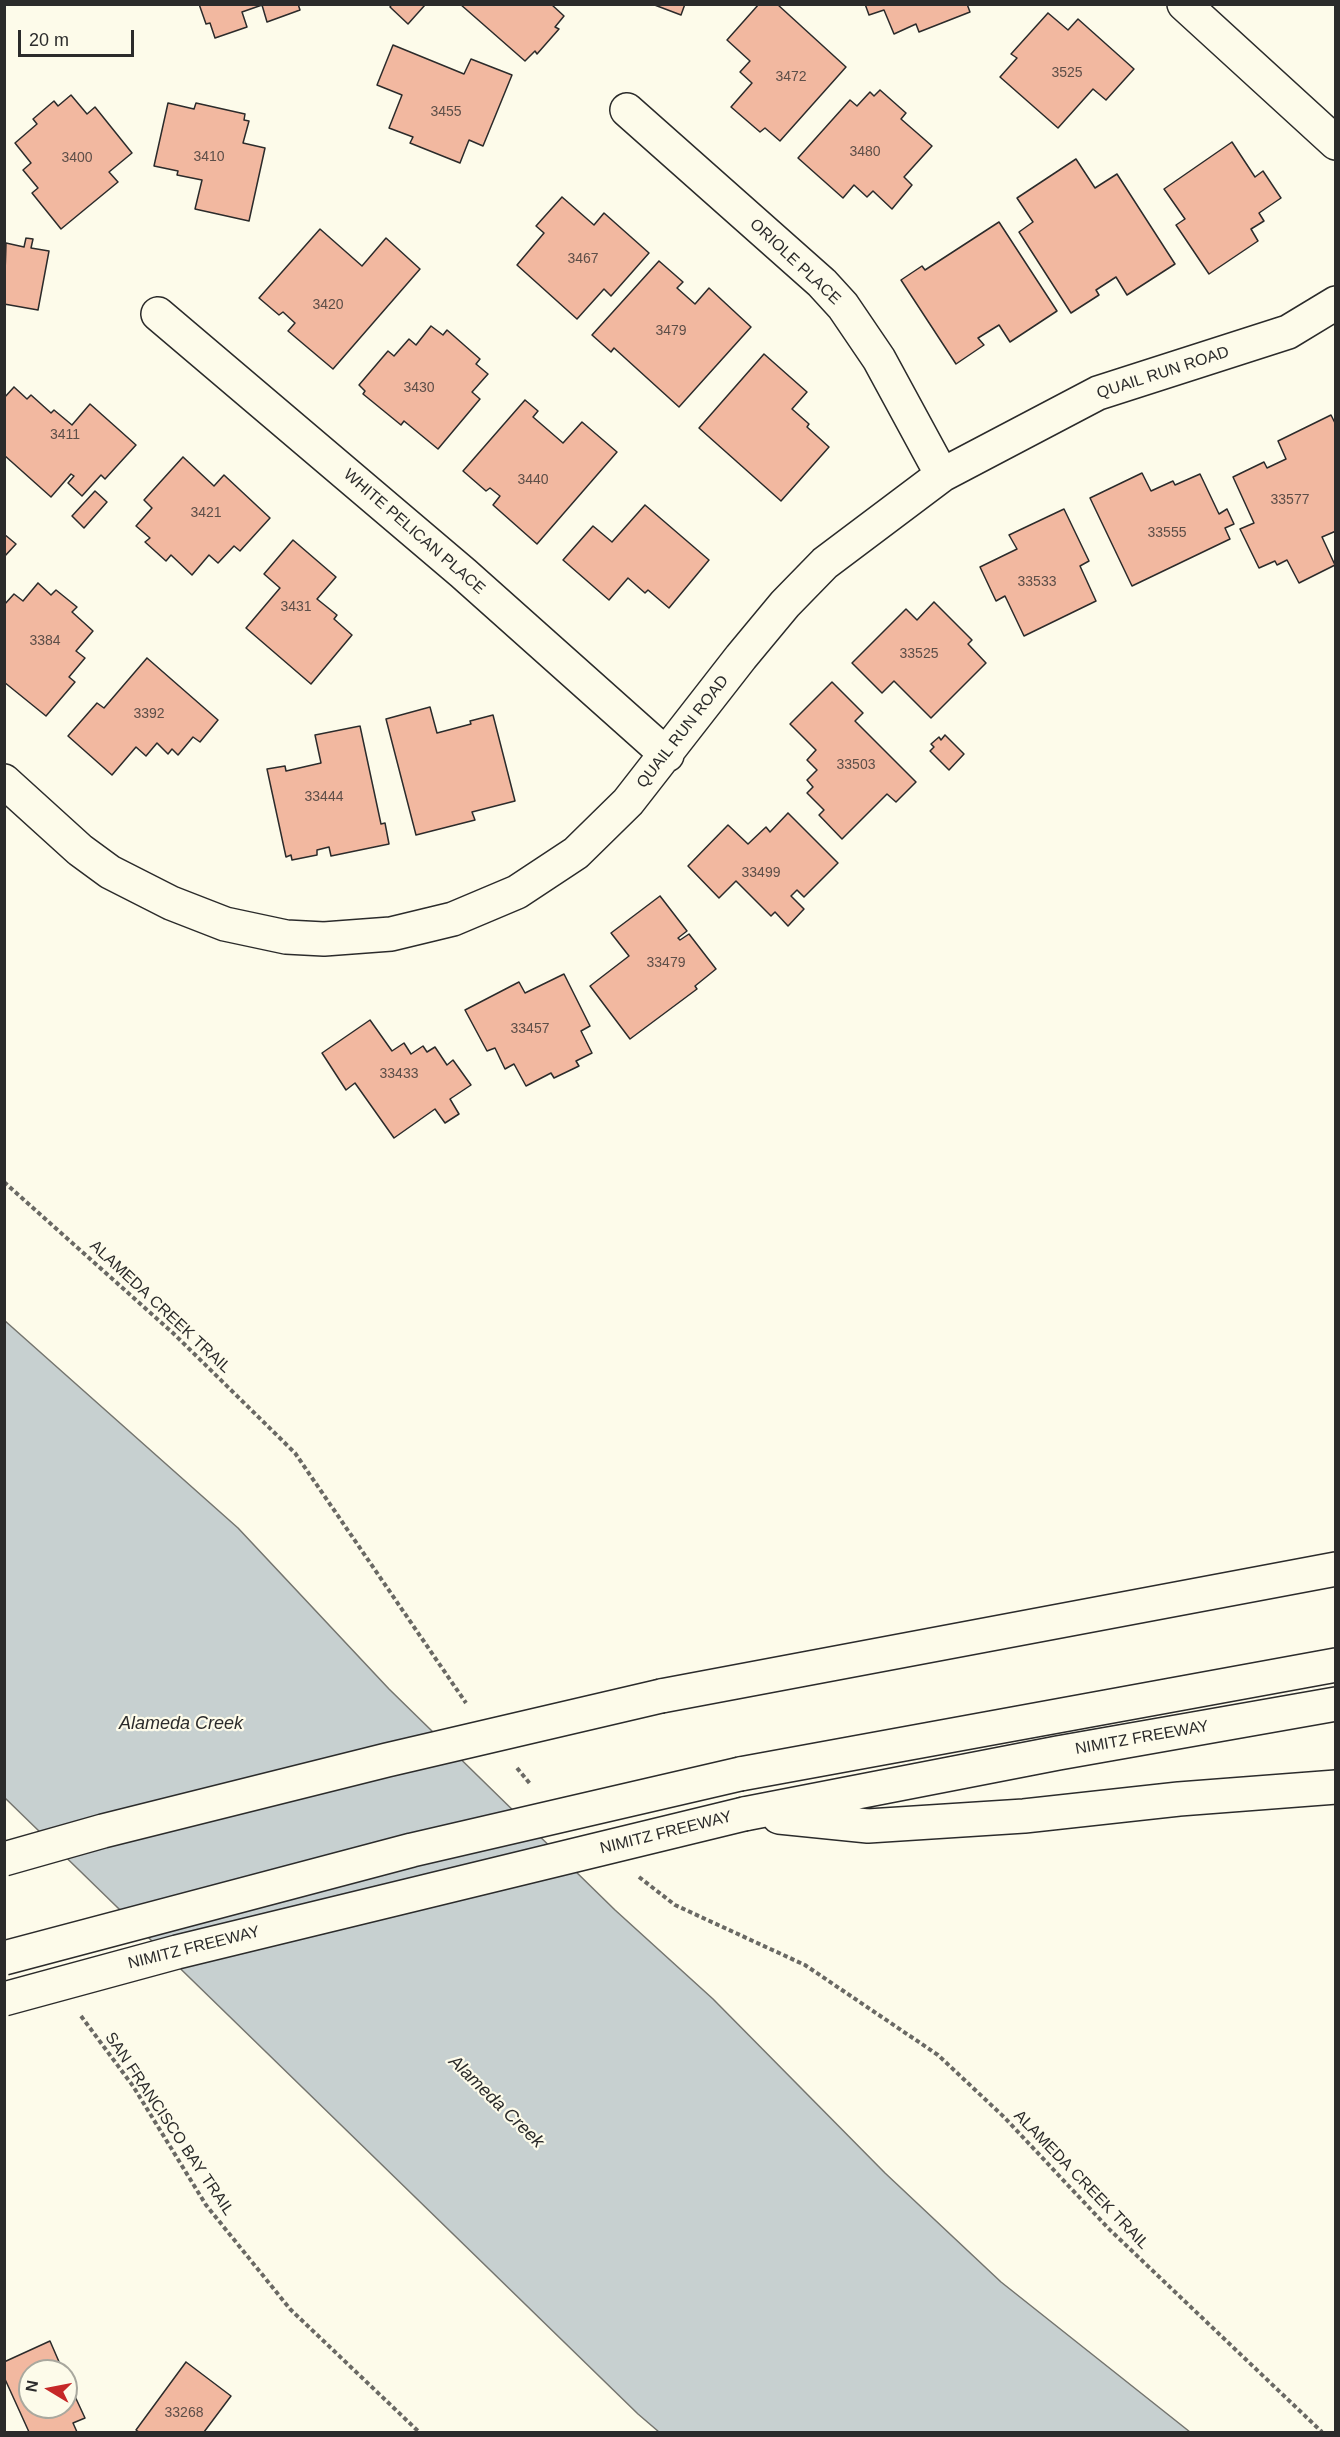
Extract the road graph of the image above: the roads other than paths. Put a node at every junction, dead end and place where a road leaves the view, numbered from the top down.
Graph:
1 (1184, 4) edge
2 (627, 110) dead end
3 (1335, 143) edge
4 (1335, 303) edge
5 (158, 314) dead end
6 (942, 475) junction
7 (667, 755) junction
8 (4, 781) edge
9 (1335, 1569) edge
10 (1335, 1665) edge
11 (1335, 1704) edge
12 (1335, 1787) edge
13 (744, 1814) junction
14 (4, 1859) edge
15 (4, 1958) edge
16 (4, 1999) edge

1 - 3 main road
2 - 6 main road, ORIOLE PLACE
4 - 6 main road, QUAIL RUN ROAD
5 - 7 main road, WHITE PELICAN PLACE
6 - 7 main road, QUAIL RUN ROAD
7 - 8 main road, QUAIL RUN ROAD
9 - 14 main road, bridge
10 - 15 main road, bridge
11 - 13 main road, NIMITZ FREEWAY
12 - 13 main road
13 - 16 main road, NIMITZ FREEWAY, bridge

